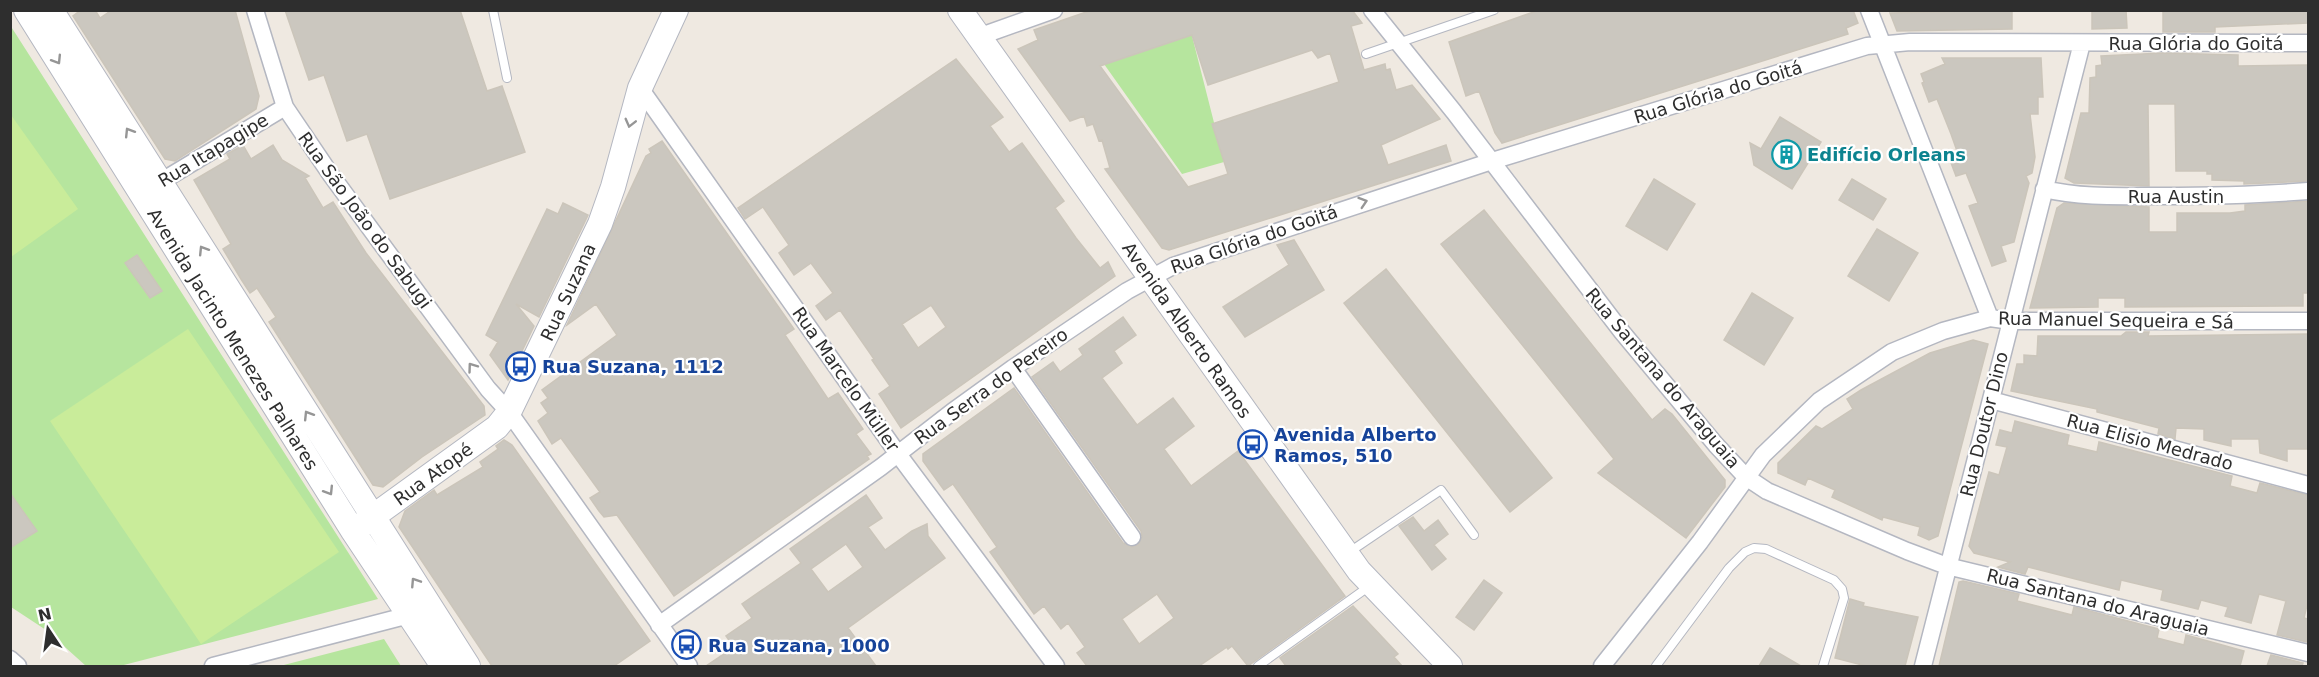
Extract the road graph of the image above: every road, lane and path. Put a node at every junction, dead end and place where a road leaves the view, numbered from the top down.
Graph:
1 (26, 10) edge
2 (51, 10) edge
3 (255, 10) edge
4 (493, 10) edge
5 (676, 10) edge
6 (960, 10) edge
7 (1054, 10) edge
8 (1372, 10) edge
9 (1494, 10) edge
10 (1869, 10) edge
11 (978, 37) junction
12 (1399, 43) junction
13 (1882, 43) junction
14 (2082, 43) junction
15 (2308, 43) edge
16 (1366, 54) dead end
17 (507, 78) dead end
18 (640, 88) junction
19 (285, 106) junction
20 (1492, 160) junction
21 (151, 187) junction
22 (2044, 189) junction
23 (2308, 190) edge
24 (1149, 277) junction
25 (1990, 318) junction
26 (2011, 321) junction
27 (2308, 321) edge
28 (1013, 368) junction
29 (1991, 400) junction
30 (509, 412) junction
31 (898, 454) junction
32 (1746, 477) junction
33 (2308, 484) edge
34 (363, 524) junction
35 (1474, 535) dead end
36 (1132, 537) dead end
37 (1347, 554) junction
38 (1947, 566) junction
39 (1372, 585) junction
40 (421, 612) junction
41 (659, 625) junction
42 (2308, 654) edge
43 (10, 659) edge
44 (18, 666) edge
45 (213, 666) edge
46 (443, 666) edge
47 (468, 666) edge
48 (689, 666) edge
49 (1056, 666) edge
50 (1258, 666) edge
51 (1450, 666) edge
52 (1602, 666) edge
53 (1656, 666) edge
54 (1823, 666) edge
55 (1923, 666) edge

1 -> 21 main road, Avenida Jacinto Menezes Palhares
21 -> 2 main road, Avenida Jacinto Menezes Palhares
3 - 19 street, Rua São João do Sabugi
4 - 17 lane
5 - 18 main road, Rua Suzana
6 - 11 main road, Avenida Alberto Ramos
7 - 11 street
8 - 12 street, Rua Santana do Araguaia
9 - 12 lane
10 - 13 street
11 - 24 main road, Avenida Alberto Ramos
12 - 16 lane
12 - 20 street, Rua Santana do Araguaia
13 - 14 street, Rua Glória do Goitá
13 - 20 street, Rua Glória do Goitá
13 - 25 street
14 - 15 street, Rua Glória do Goitá
14 - 22 street, Rua Doutor Dino
18 -> 30 main road, Rua Suzana
18 - 31 street, Rua Marcelo Müller
19 - 21 street, Rua Itapagipe
30 -> 19 street, Rua São João do Sabugi
24 -> 20 street, Rua Glória do Goitá
20 - 32 street, Rua Santana do Araguaia
21 - 34 main road, Avenida Jacinto Menezes Palhares
22 - 23 street, Rua Austin
22 - 26 street, Rua Doutor Dino
24 - 28 street, Rua Serra do Pereiro
24 - 37 main road, Avenida Alberto Ramos
25 - 26 street, Rua Manuel Sequeira e Sá
25 - 32 street, Rua Manuel Sequeira e Sá
26 - 27 street, Rua Manuel Sequeira e Sá
26 - 29 street, Rua Doutor Dino
28 - 31 street, Rua Serra do Pereiro
28 - 36 street
29 - 33 street, Rua Elisio Medrado
29 - 38 street, Rua Doutor Dino
30 - 34 main road, Rua Atopé
30 - 41 street
31 - 41 street, Rua Serra do Pereiro
31 - 49 street, Rua Marcelo Müller
32 - 38 street, Rua Santana do Araguaia
32 - 52 street, Rua Manuel Sequeira e Sá
34 - 40 main road, Avenida Jacinto Menezes Palhares
35 - 37 lane
37 - 39 main road, Avenida Alberto Ramos
38 - 42 street, Rua Santana do Araguaia
38 - 55 street, Rua Doutor Dino
39 - 50 lane
39 - 51 main road, Avenida Alberto Ramos
40 - 45 street
40 - 46 main road, Avenida Jacinto Menezes Palhares
40 - 47 main road, Avenida Jacinto Menezes Palhares
41 - 48 street
43 - 44 street
53 - 54 lane

